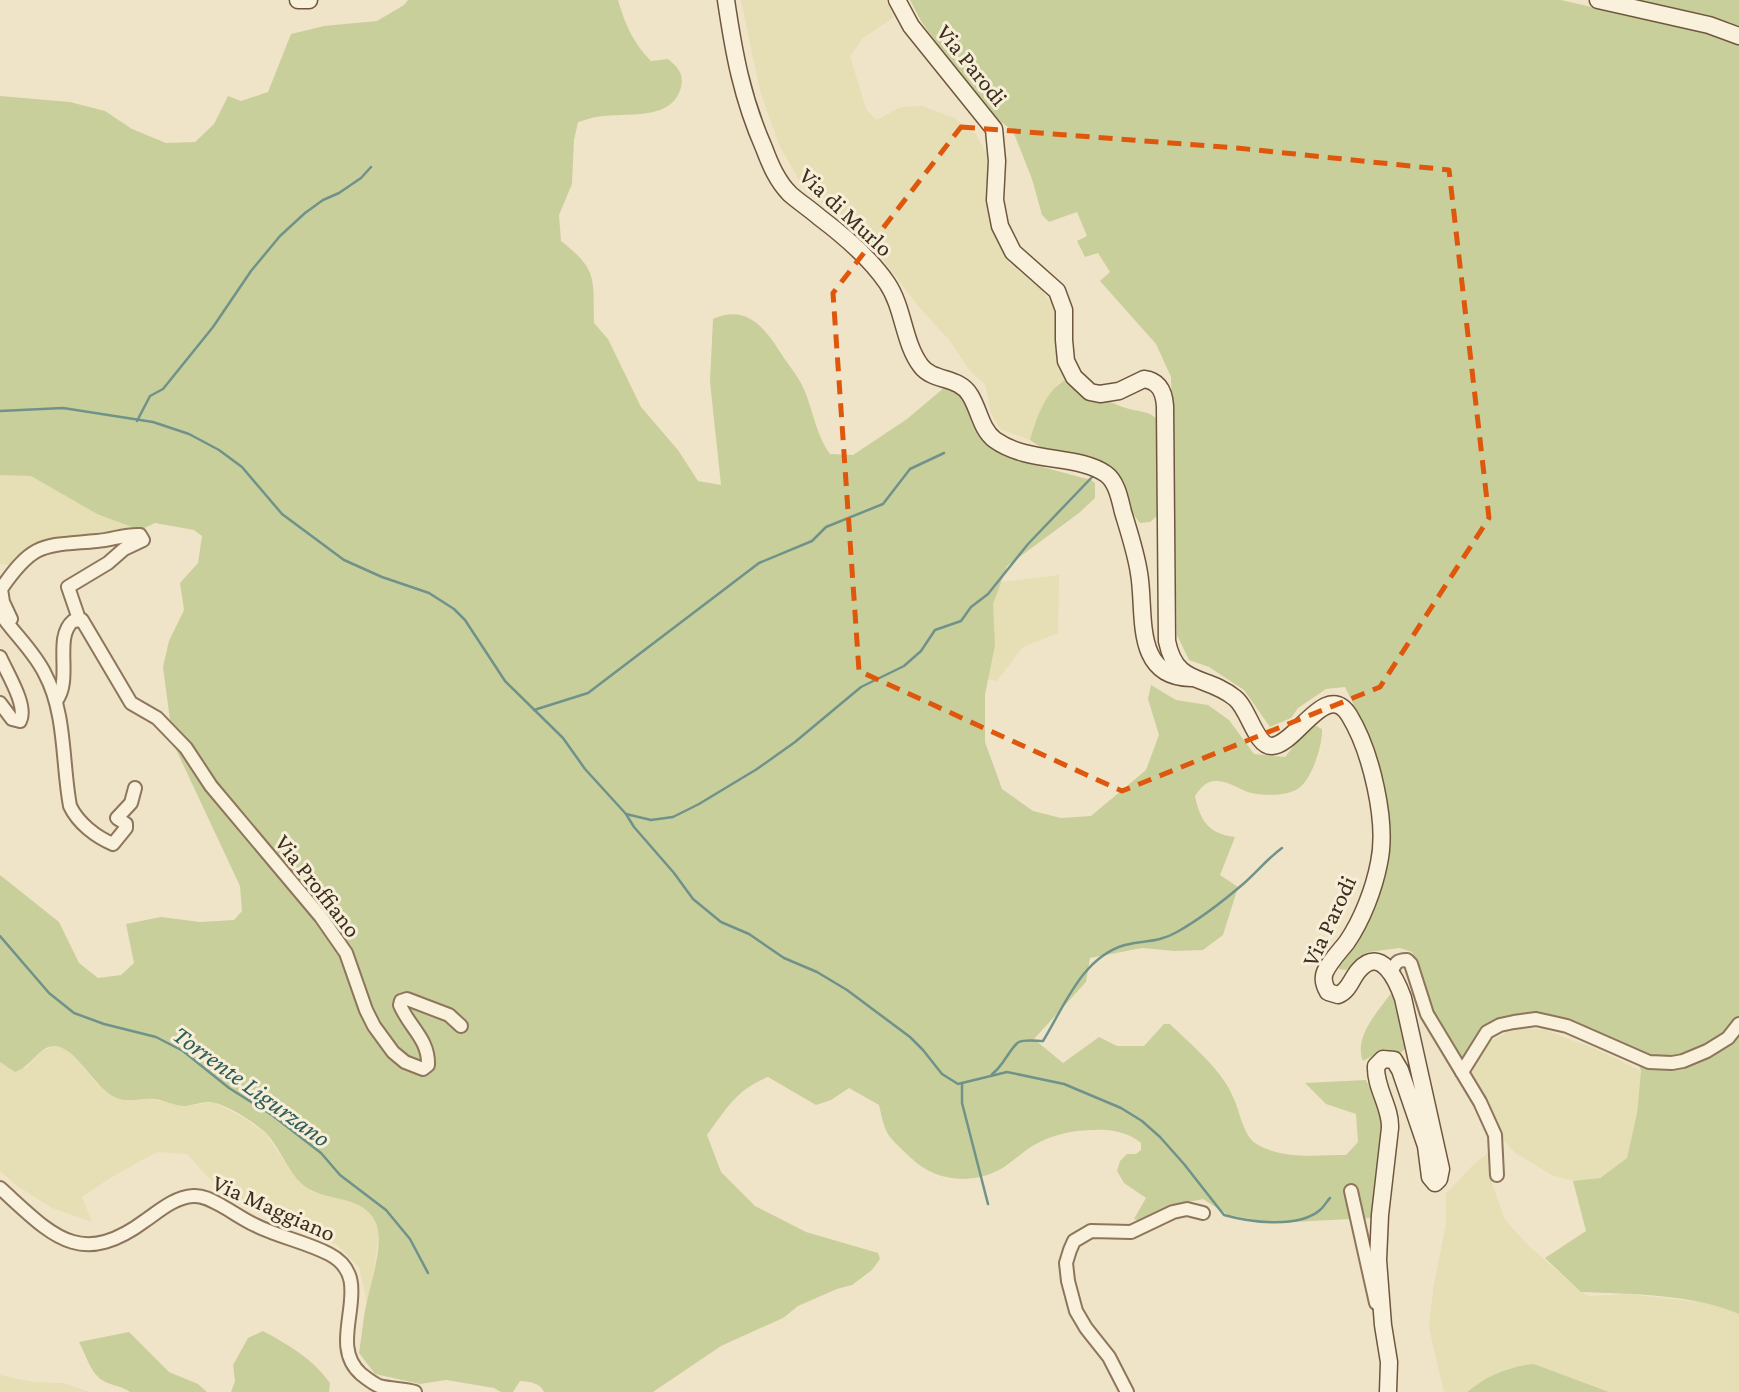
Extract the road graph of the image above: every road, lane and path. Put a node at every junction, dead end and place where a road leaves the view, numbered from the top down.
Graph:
1 (298, 0) edge
2 (309, 0) edge
3 (726, 0) edge
4 (897, 0) edge
5 (1598, 0) edge
6 (1739, 36) edge
7 (0, 613) edge
8 (79, 619) junction
9 (9, 624) junction
10 (0, 657) edge
11 (1193, 678) junction
12 (56, 701) junction
13 (0, 703) edge
14 (135, 788) dead end
15 (1392, 972) junction
16 (1739, 1024) edge
17 (461, 1026) dead end
18 (1462, 1072) junction
19 (1497, 1175) dead end
20 (0, 1188) edge
21 (1351, 1191) dead end
22 (1203, 1213) dead end
23 (1382, 1325) junction
24 (1384, 1391) edge
25 (415, 1392) edge
26 (1127, 1392) edge

1 - 2 street
3 - 11 street, Via di Murlo
4 - 11 street, Via Parodi
5 - 6 street
7 - 9 street, Via Proffiano
8 - 9 street, Via Proffiano
8 - 12 street, Via Proffiano
8 - 17 street, Via Proffiano
9 - 12 street, Via Proffiano
10 - 13 street
11 - 15 street, Via Parodi
12 - 14 street, Via Proffiano
15 - 18 street
15 - 23 street
16 - 18 street
18 - 19 street
20 - 25 street, Via Maggiano
21 - 23 street
22 - 26 street
23 - 24 street

